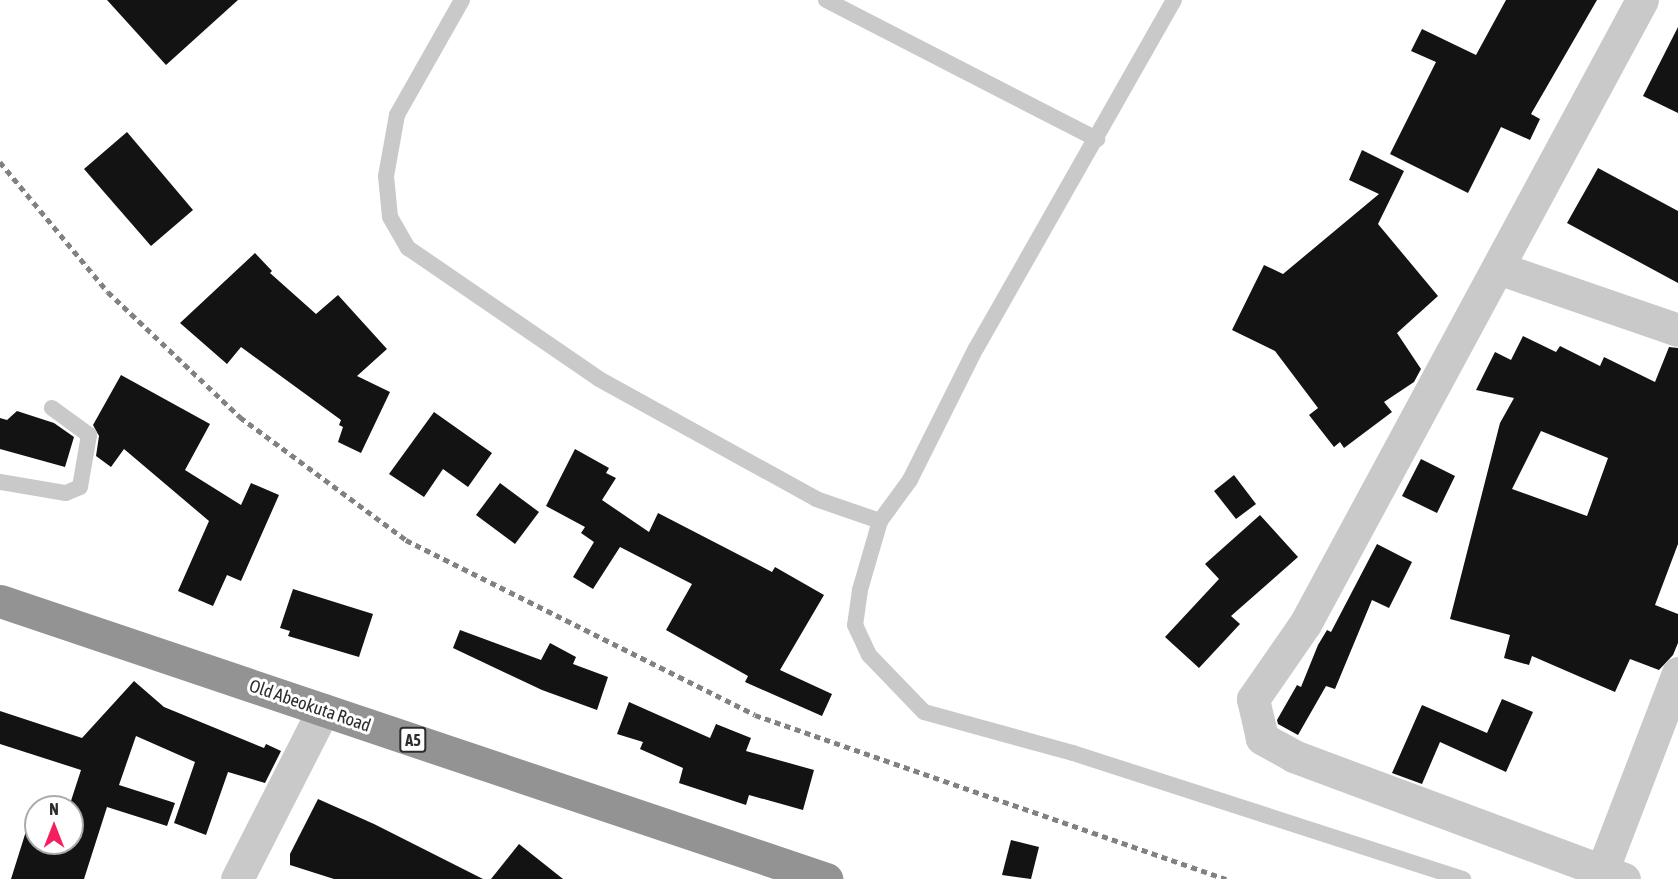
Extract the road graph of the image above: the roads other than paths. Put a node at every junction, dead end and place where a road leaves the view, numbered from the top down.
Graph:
1 (462, 0) edge
2 (826, 0) edge
3 (1174, 0) edge
4 (1642, 0) edge
5 (1096, 139) junction
6 (1498, 268) junction
7 (1678, 330) edge
8 (52, 408) dead end
9 (0, 482) edge
10 (880, 521) junction
11 (0, 601) edge
12 (1678, 674) edge
13 (323, 710) junction
14 (1613, 875) edge
15 (237, 879) edge
16 (826, 879) edge
17 (1463, 879) edge

1 - 10 lane
2 - 5 lane
3 - 5 lane
4 - 6 street
5 - 10 lane
6 - 7 street
6 - 14 street
8 - 9 lane
10 - 17 lane
11 - 13 highway, Old Abeokuta Road / A5
12 - 14 street
13 - 15 street
13 - 16 highway, Old Abeokuta Road / A5

